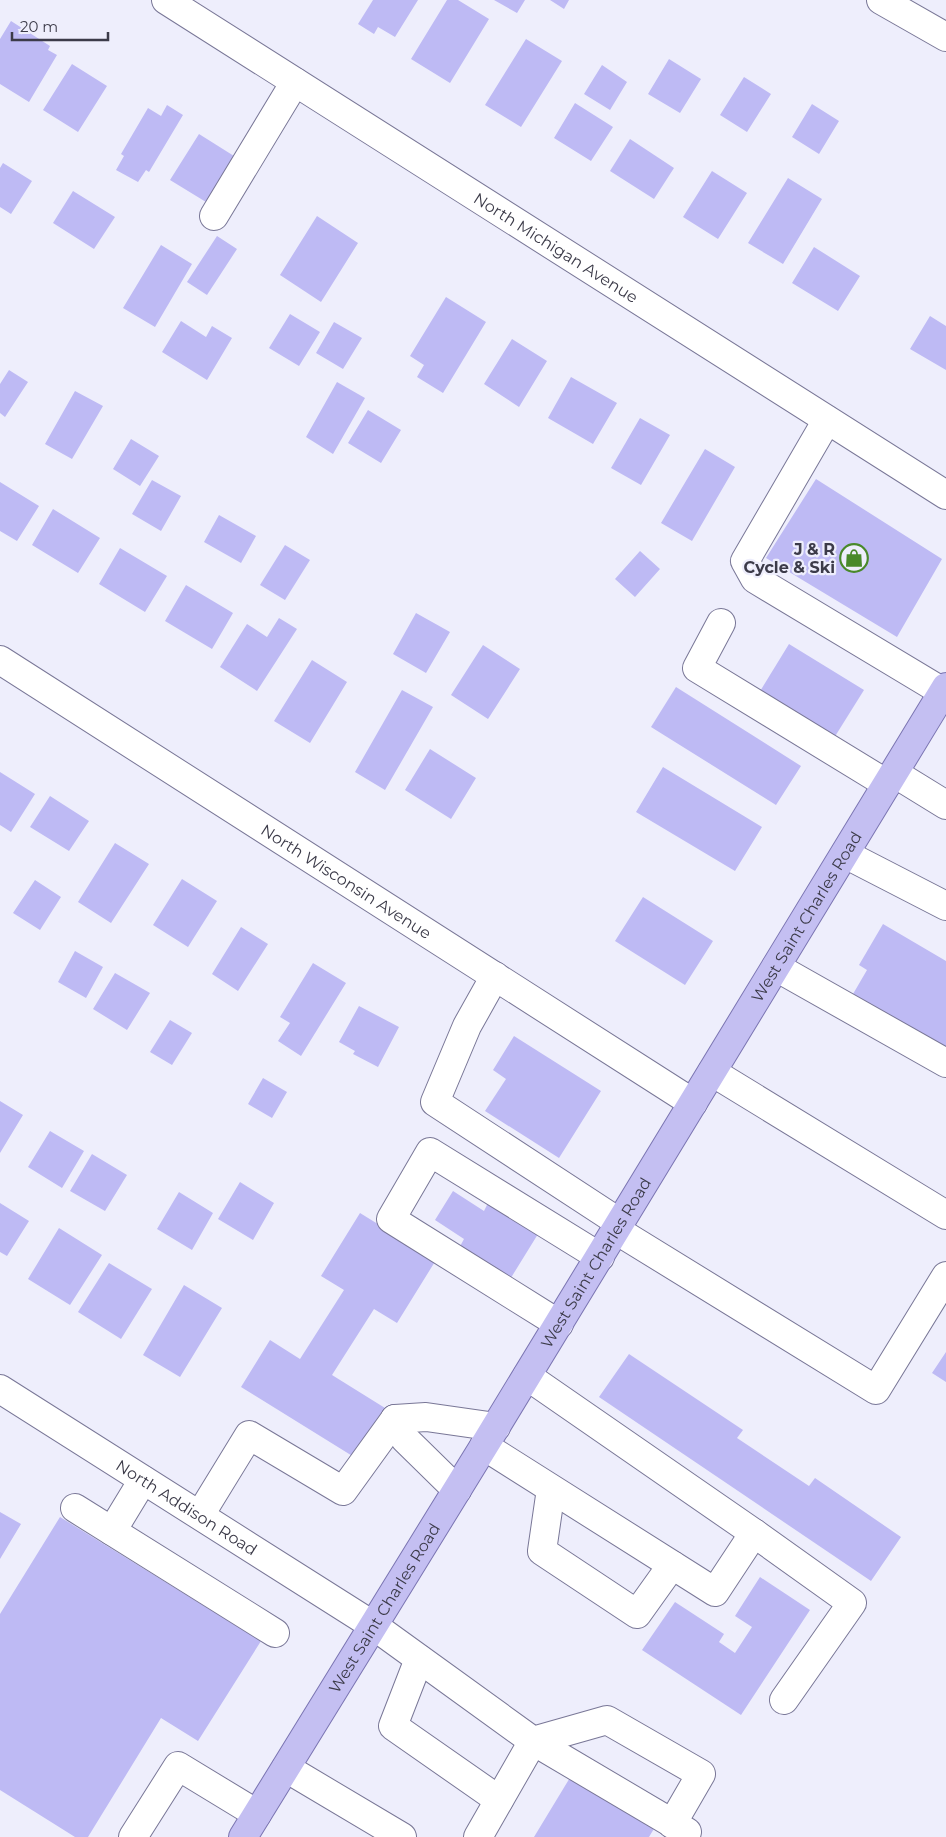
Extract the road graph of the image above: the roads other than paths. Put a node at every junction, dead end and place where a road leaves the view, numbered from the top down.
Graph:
1 (166, 0) edge
2 (882, 0) edge
3 (946, 37) edge
4 (295, 82) junction
5 (214, 216) dead end
6 (827, 420) junction
7 (946, 495) edge
8 (721, 623) dead end
9 (0, 660) edge
10 (944, 690) edge
11 (891, 779) junction
12 (946, 804) edge
13 (845, 854) junction
14 (946, 906) edge
15 (776, 967) junction
16 (495, 976) junction
17 (946, 1063) edge
18 (712, 1072) junction
19 (693, 1103) junction
20 (946, 1216) edge
21 (618, 1227) junction
22 (600, 1257) junction
23 (946, 1276) edge
24 (559, 1324) junction
25 (527, 1376) junction
26 (0, 1389) edge
27 (395, 1419) junction
28 (490, 1437) junction
29 (143, 1480) junction
30 (551, 1489) junction
31 (457, 1490) junction
32 (75, 1508) dead end
33 (200, 1515) junction
34 (112, 1531) junction
35 (754, 1534) junction
36 (672, 1565) junction
37 (374, 1626) junction
38 (275, 1633) dead end
39 (419, 1659) junction
40 (784, 1700) dead end
41 (533, 1741) junction
42 (286, 1768) junction
43 (499, 1800) junction
44 (257, 1814) junction
45 (678, 1830) edge
46 (133, 1837) edge
47 (243, 1837) edge
48 (402, 1837) edge
49 (478, 1837) edge

1 - 4 street, North Michigan Avenue
2 - 3 street
4 - 5 street
4 - 6 street, North Michigan Avenue
6 - 7 street, North Michigan Avenue
6 - 10 street
8 - 11 street
9 - 16 street, North Wisconsin Avenue
10 - 11 main road, West Saint Charles Road
11 - 12 street
11 - 13 main road, West Saint Charles Road
13 - 14 street
13 - 15 main road, West Saint Charles Road
15 - 17 street
15 - 18 main road, West Saint Charles Road
16 - 19 street, North Wisconsin Avenue
16 - 21 street
18 - 19 main road, West Saint Charles Road
18 - 20 street
19 - 21 main road, West Saint Charles Road
21 - 22 main road, West Saint Charles Road
21 - 23 street
22 - 24 main road, West Saint Charles Road
22 - 24 street
24 - 25 main road, West Saint Charles Road
25 - 28 main road, West Saint Charles Road
25 - 35 street
26 - 29 street, North Addison Road
27 - 28 street
27 - 31 street
27 - 33 street
28 - 30 street
28 - 31 main road, West Saint Charles Road
29 - 33 street, North Addison Road
29 - 34 street
30 - 36 street
30 - 36 street
31 - 37 main road, West Saint Charles Road
32 - 34 street
33 - 37 street, North Addison Road
34 - 38 street
35 - 36 street
35 - 40 street
37 - 39 street, North Addison Road
37 - 42 main road, West Saint Charles Road
39 - 41 street, North Addison Road
39 - 43 street
41 - 43 street
41 - 45 street, North Addison Road
41 - 45 street
42 - 44 main road, West Saint Charles Road
42 - 48 street
43 - 49 street
44 - 46 street
44 - 47 main road, West Saint Charles Road

